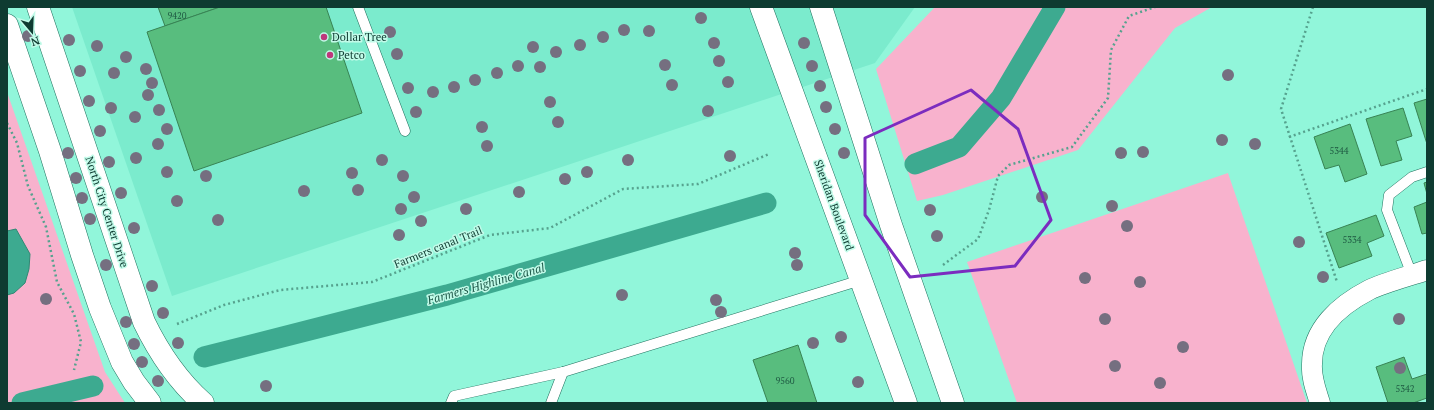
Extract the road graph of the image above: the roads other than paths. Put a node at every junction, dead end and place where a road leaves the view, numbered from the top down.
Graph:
1 (38, 7) edge
2 (358, 7) edge
3 (761, 7) edge
4 (821, 7) edge
5 (7, 25) edge
6 (405, 130) dead end
7 (1427, 172) edge
8 (1419, 273) edge
9 (861, 280) junction
10 (563, 372) junction
11 (150, 403) edge
12 (203, 403) edge
13 (451, 403) edge
14 (551, 403) edge
15 (906, 403) edge
16 (953, 403) edge
17 (1320, 403) edge

1 - 12 main road, North City Center Drive
2 - 6 lane
3 - 9 main road, Sheridan Boulevard
4 - 16 main road
5 - 11 main road
7 - 8 lane
8 - 17 street
9 - 10 lane
9 - 15 main road, Sheridan Boulevard
10 - 13 lane
10 - 14 lane

